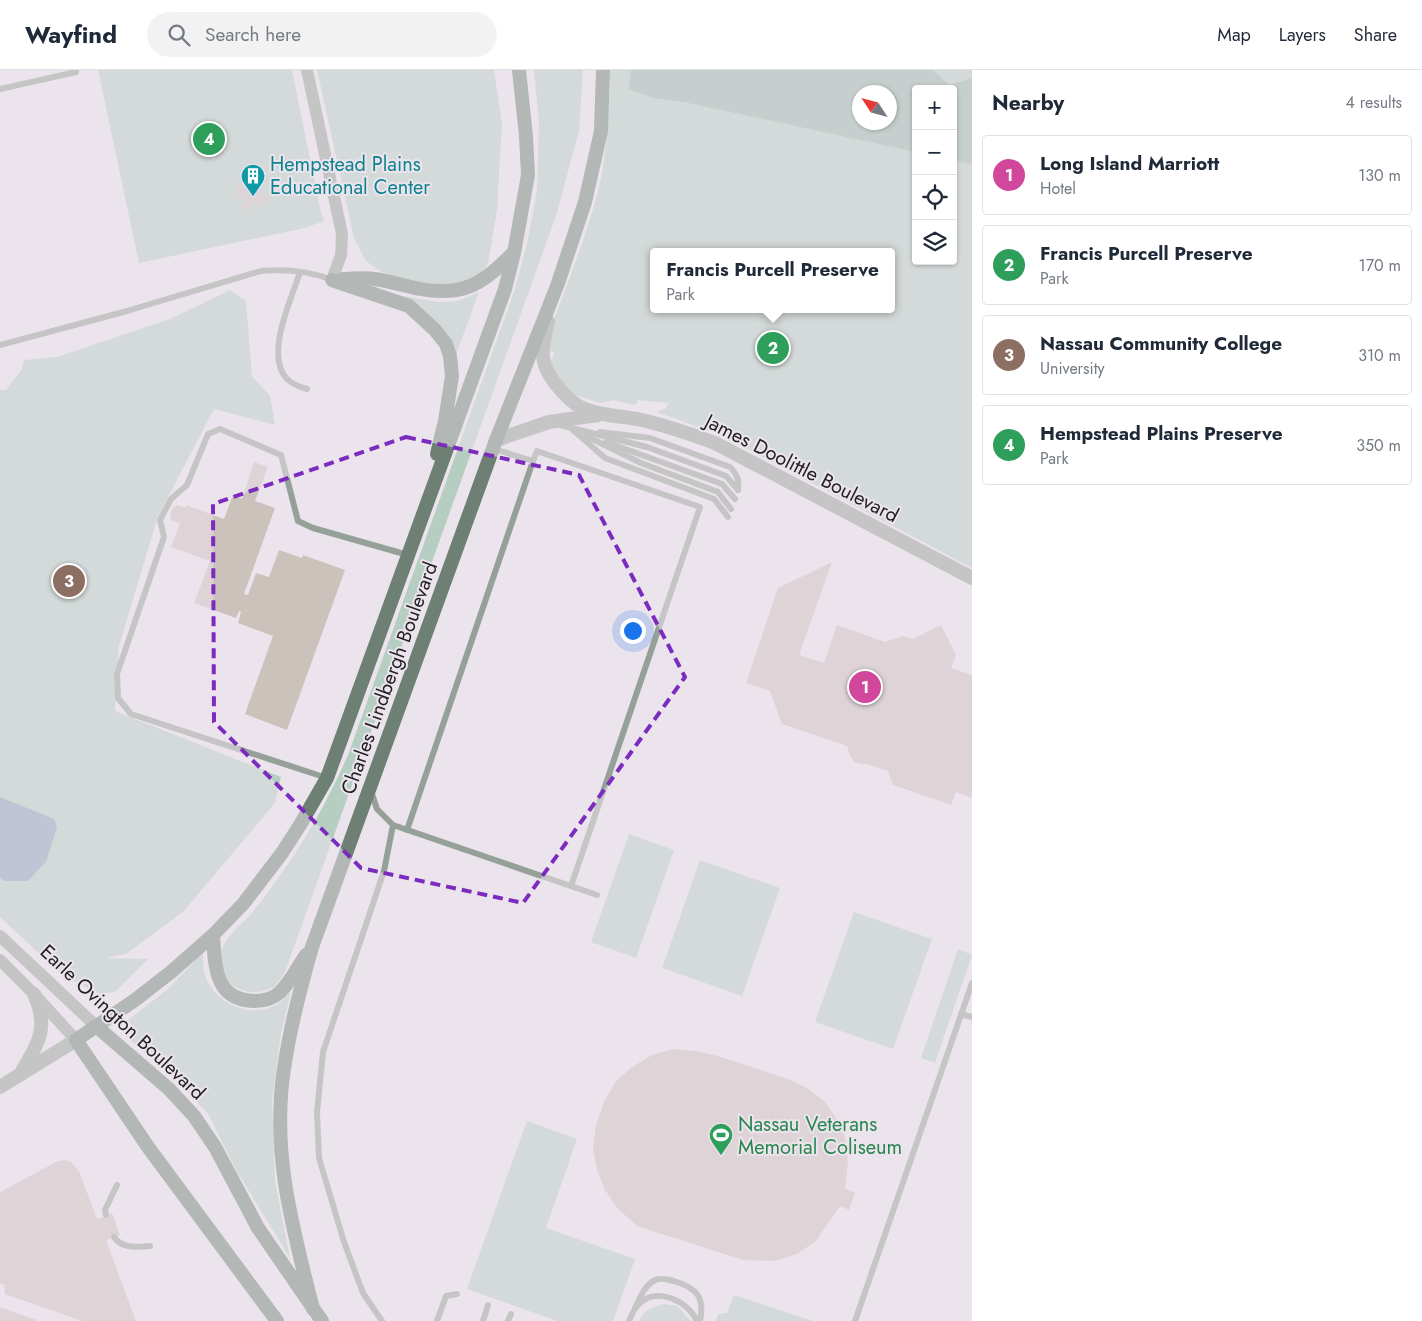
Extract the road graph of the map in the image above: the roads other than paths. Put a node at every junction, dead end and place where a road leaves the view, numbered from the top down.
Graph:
1 (76, 70) edge
2 (307, 70) edge
3 (519, 70) edge
4 (602, 70) edge
5 (0, 90) edge
6 (514, 253) junction
7 (300, 272) junction
8 (332, 280) junction
9 (557, 286) junction
10 (0, 343) edge
11 (307, 389) dead end
12 (606, 414) junction
13 (549, 422) junction
14 (572, 429) junction
15 (495, 445) junction
16 (533, 461) junction
17 (738, 490) dead end
18 (431, 493) junction
19 (735, 499) dead end
20 (731, 509) dead end
21 (728, 517) dead end
22 (408, 555) junction
23 (972, 578) edge
24 (327, 778) junction
25 (370, 788) junction
26 (393, 825) junction
27 (406, 830) junction
28 (571, 886) junction
29 (597, 895) dead end
30 (213, 935) junction
31 (0, 936) edge
32 (312, 947) junction
33 (0, 960) edge
34 (972, 985) edge
35 (34, 994) junction
36 (969, 999) edge
37 (972, 1009) edge
38 (961, 1014) junction
39 (972, 1017) edge
40 (96, 1026) junction
41 (76, 1040) junction
42 (21, 1073) junction
43 (0, 1087) edge
44 (117, 1185) dead end
45 (106, 1215) dead end
46 (114, 1237) dead end
47 (150, 1246) dead end
48 (457, 1294) dead end
49 (488, 1305) dead end
50 (635, 1308) junction
51 (313, 1309) junction
52 (277, 1321) edge
53 (322, 1321) edge
54 (382, 1321) edge
55 (437, 1321) edge
56 (483, 1321) edge
57 (629, 1321) edge
58 (698, 1321) edge
59 (855, 1321) edge

1 - 5 lane
2 - 8 street
3 - 6 main road, Charles Lindbergh Boulevard
4 - 9 main road, Charles Lindbergh Boulevard
6 - 8 main road
6 - 18 main road, Charles Lindbergh Boulevard
7 - 8 lane
7 - 10 lane
7 - 11 lane
8 - 18 main road
9 - 12 street, James Doolittle Boulevard
9 - 15 main road, Charles Lindbergh Boulevard
12 - 13 street, James Doolittle Boulevard
12 - 23 street, James Doolittle Boulevard
13 - 14 lane
13 - 15 street, James Doolittle Boulevard
14 - 17 lane
14 - 19 lane
14 - 20 lane
14 - 21 lane
15 - 16 lane
15 - 25 main road, Charles Lindbergh Boulevard
16 - 27 lane
16 - 28 lane
18 - 22 main road, Charles Lindbergh Boulevard
22 - 24 main road, Charles Lindbergh Boulevard
22 - 24 lane
24 - 30 main road, Charles Lindbergh Boulevard
25 - 26 lane
25 - 32 main road, Charles Lindbergh Boulevard
26 - 27 lane
26 - 54 lane
27 - 28 lane
28 - 29 lane
30 - 32 main road
30 - 40 main road, Charles Lindbergh Boulevard
31 - 40 street, Earle Ovington Boulevard
32 - 51 main road, Charles Lindbergh Boulevard
33 - 35 street, Earle Ovington Boulevard
34 - 36 lane
35 - 41 street, Earle Ovington Boulevard
35 - 42 street
36 - 37 lane
36 - 38 lane
38 - 39 lane
38 - 59 lane
40 - 41 main road, Charles Lindbergh Boulevard
40 - 51 main road, Earle Ovington Boulevard
41 - 42 street, Charles Lindbergh Boulevard
41 - 52 main road, Earle Ovington Boulevard
42 - 43 street, Charles Lindbergh Boulevard
44 - 45 lane
46 - 47 lane
48 - 55 lane
49 - 56 lane
50 - 57 lane
50 - 58 lane
50 - 58 lane
51 - 53 main road, Earle Ovington Boulevard

